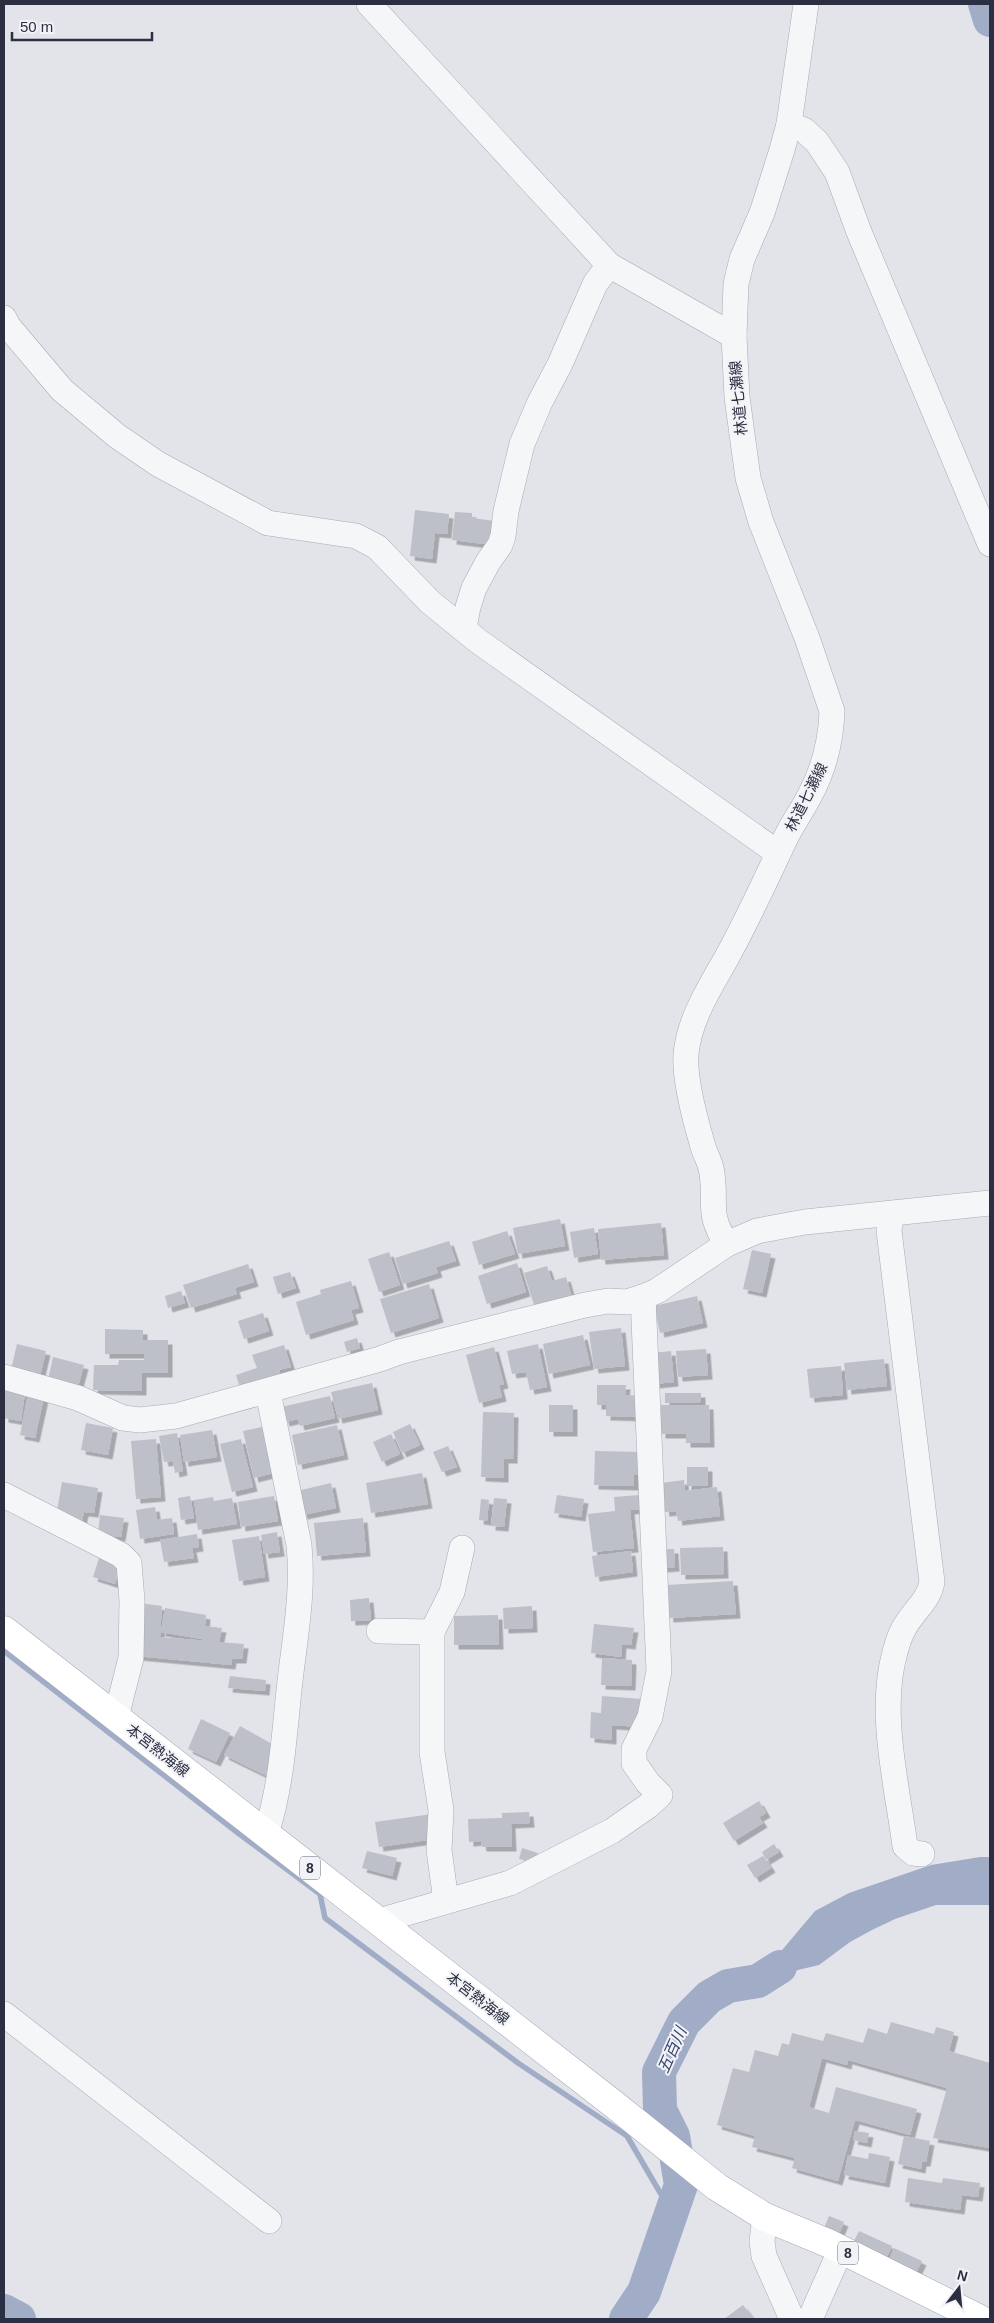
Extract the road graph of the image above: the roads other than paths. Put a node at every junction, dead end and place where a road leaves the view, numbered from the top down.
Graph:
1 (370, 4) edge
2 (806, 4) edge
3 (789, 124) junction
4 (609, 265) junction
5 (4, 318) edge
6 (734, 336) junction
7 (990, 544) edge
8 (464, 628) junction
9 (778, 853) junction
10 (990, 1203) edge
11 (890, 1214) junction
12 (727, 1244) junction
13 (643, 1297) junction
14 (4, 1377) edge
15 (268, 1392) junction
16 (4, 1495) edge
17 (462, 1548) dead end
18 (4, 1630) edge
19 (378, 1631) dead end
20 (432, 1632) junction
21 (116, 1717) junction
22 (266, 1834) junction
23 (922, 1854) dead end
24 (446, 1901) junction
25 (380, 1921) junction
26 (4, 2014) edge
27 (765, 2216) junction
28 (269, 2222) dead end
29 (842, 2250) junction
30 (792, 2319) edge
31 (810, 2319) edge
32 (980, 2319) edge

1 - 4 street
2 - 3 street, 林道七瀬線
3 - 6 street, 林道七瀬線
3 - 7 street
4 - 6 street
4 - 8 street
5 - 8 street
6 - 9 street, 林道七瀬線
8 - 9 street
9 - 12 street, 林道七瀬線
10 - 11 street
11 - 12 street
11 - 23 street
12 - 13 street
13 - 15 street
13 - 24 street
14 - 15 street
15 - 22 street
16 - 21 street
17 - 20 street
18 - 21 main road, 本宮熱海線 / 8
19 - 20 street
20 - 24 street
21 - 22 main road, 本宮熱海線 / 8
22 - 25 main road, 本宮熱海線 / 8
24 - 25 street
25 - 27 main road, 本宮熱海線 / 8
26 - 28 street
27 - 29 main road, 本宮熱海線 / 8
27 - 30 street
29 - 31 street
29 - 32 main road, 本宮熱海線 / 8

